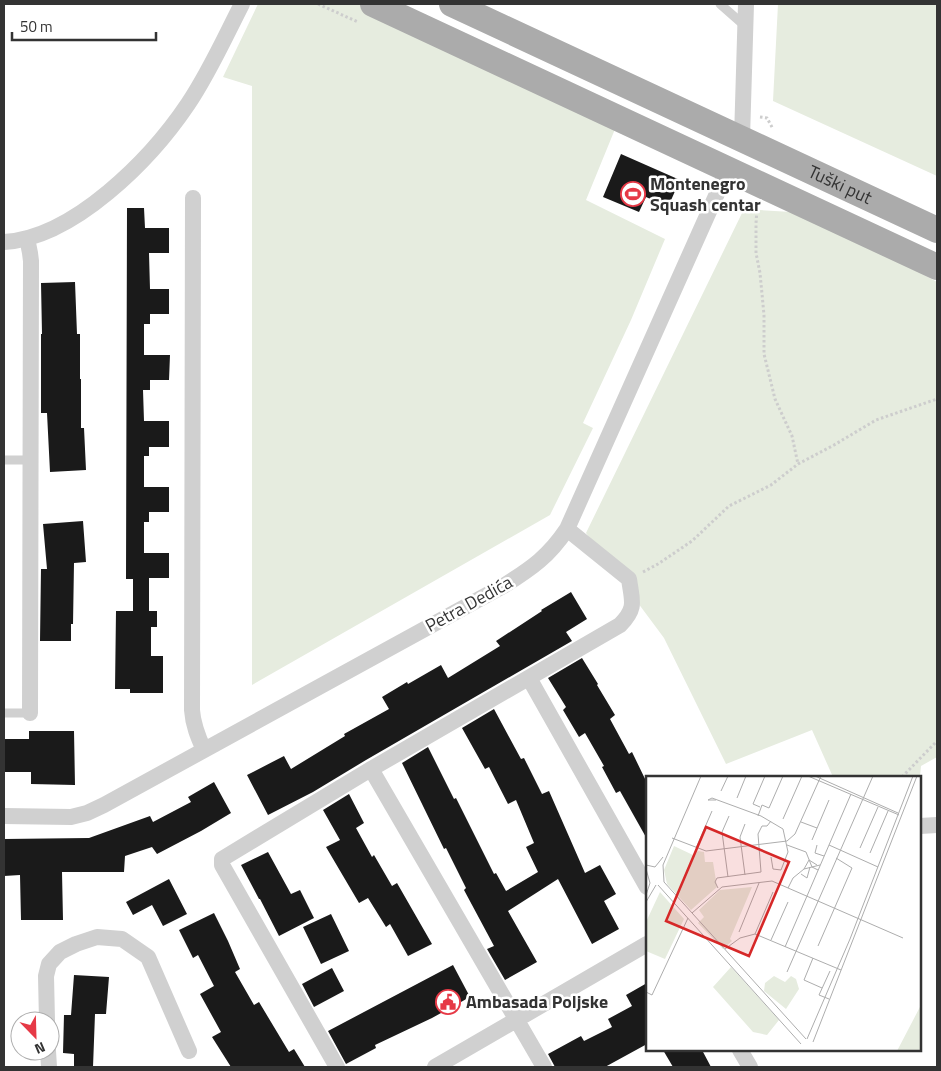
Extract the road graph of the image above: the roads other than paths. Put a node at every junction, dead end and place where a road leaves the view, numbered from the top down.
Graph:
1 (242, 4) edge
2 (373, 4) edge
3 (452, 4) edge
4 (720, 4) edge
5 (746, 4) edge
6 (745, 26) junction
7 (742, 138) junction
8 (728, 169) junction
9 (193, 198) dead end
10 (937, 230) edge
11 (26, 238) junction
12 (4, 242) edge
13 (931, 264) edge
14 (4, 460) edge
15 (30, 460) junction
16 (567, 529) junction
17 (529, 678) junction
18 (4, 713) edge
19 (30, 714) joint
20 (204, 750) junction
21 (371, 769) junction
22 (4, 816) edge
23 (937, 825) edge
24 (921, 826) edge
25 (646, 885) edge
26 (646, 945) edge
27 (47, 1011) edge
28 (517, 1019) junction
29 (189, 1051) dead end
30 (741, 1051) edge
31 (337, 1067) edge
32 (435, 1067) edge
33 (544, 1067) edge
34 (750, 1067) edge

1 - 11 street
2 - 8 main road
3 - 7 main road, Tuški put
4 - 6 lane
5 - 6 street
6 - 7 street
7 - 10 main road, Tuški put
8 - 13 main road
8 - 16 street, Petra Dedića
9 - 20 street
11 - 12 street
11 - 15 street
14 - 15 lane
15 - 19 street
16 - 17 street
16 - 20 street, Petra Dedića
17 - 21 street
17 - 25 street
18 - 19 lane
20 - 22 street, Petra Dedića
21 - 28 street
21 - 31 street
23 - 24 street
26 - 28 street
27 - 29 street
28 - 32 street
28 - 33 street
30 - 34 street

